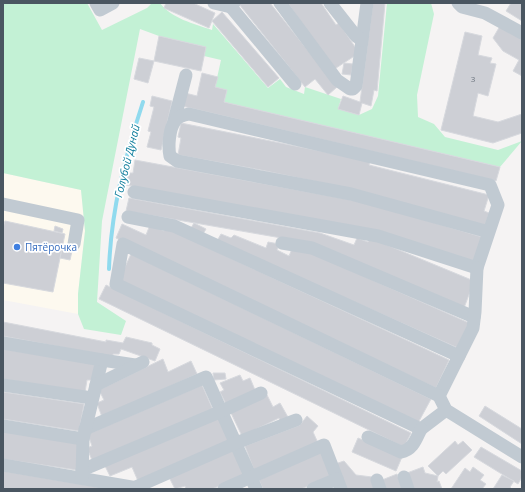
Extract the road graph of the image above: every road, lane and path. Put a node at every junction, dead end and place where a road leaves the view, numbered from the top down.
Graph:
1 (96, 3) edge
2 (113, 3) edge
3 (214, 3) edge
4 (280, 3) edge
5 (330, 3) edge
6 (367, 3) edge
7 (458, 3) edge
8 (232, 5) edge
9 (522, 33) edge
10 (362, 40) junction
11 (186, 75) dead end
12 (295, 84) dead end
13 (174, 121) junction
14 (134, 192) dead end
15 (3, 204) edge
16 (128, 217) dead end
17 (489, 232) junction
18 (282, 243) dead end
19 (74, 244) dead end
20 (477, 268) junction
21 (474, 317) junction
22 (3, 343) edge
23 (459, 356) junction
24 (102, 360) junction
25 (3, 385) edge
26 (96, 385) junction
27 (261, 393) dead end
28 (439, 396) junction
29 (92, 398) junction
30 (446, 410) junction
31 (222, 411) junction
32 (296, 420) dead end
33 (3, 426) edge
34 (421, 429) junction
35 (84, 434) junction
36 (368, 437) dead end
37 (236, 443) junction
38 (522, 457) edge
39 (3, 465) edge
40 (82, 474) junction
41 (254, 483) edge
42 (339, 484) edge
43 (140, 488) edge
44 (224, 489) edge
45 (313, 489) edge

1 - 2 street
3 - 8 street
4 - 10 street
5 - 10 street
6 - 10 street
7 - 9 street
8 - 12 street
11 - 13 street
13 - 17 street
13 - 17 street
14 - 20 street
15 - 19 street
16 - 23 street
17 - 20 street
18 - 21 street
20 - 21 street
21 - 23 street
22 - 24 street
23 - 28 street
24 - 26 street
24 - 26 street
25 - 29 street
26 - 29 street
27 - 31 street
28 - 30 street
28 - 34 street
29 - 35 street
30 - 34 street
30 - 38 street
31 - 35 street
31 - 37 street
31 - 40 street
32 - 37 street
33 - 35 street
34 - 36 street
35 - 40 street
37 - 41 street
37 - 43 street
39 - 40 street
40 - 43 street
41 - 42 street
41 - 44 street
42 - 45 street

